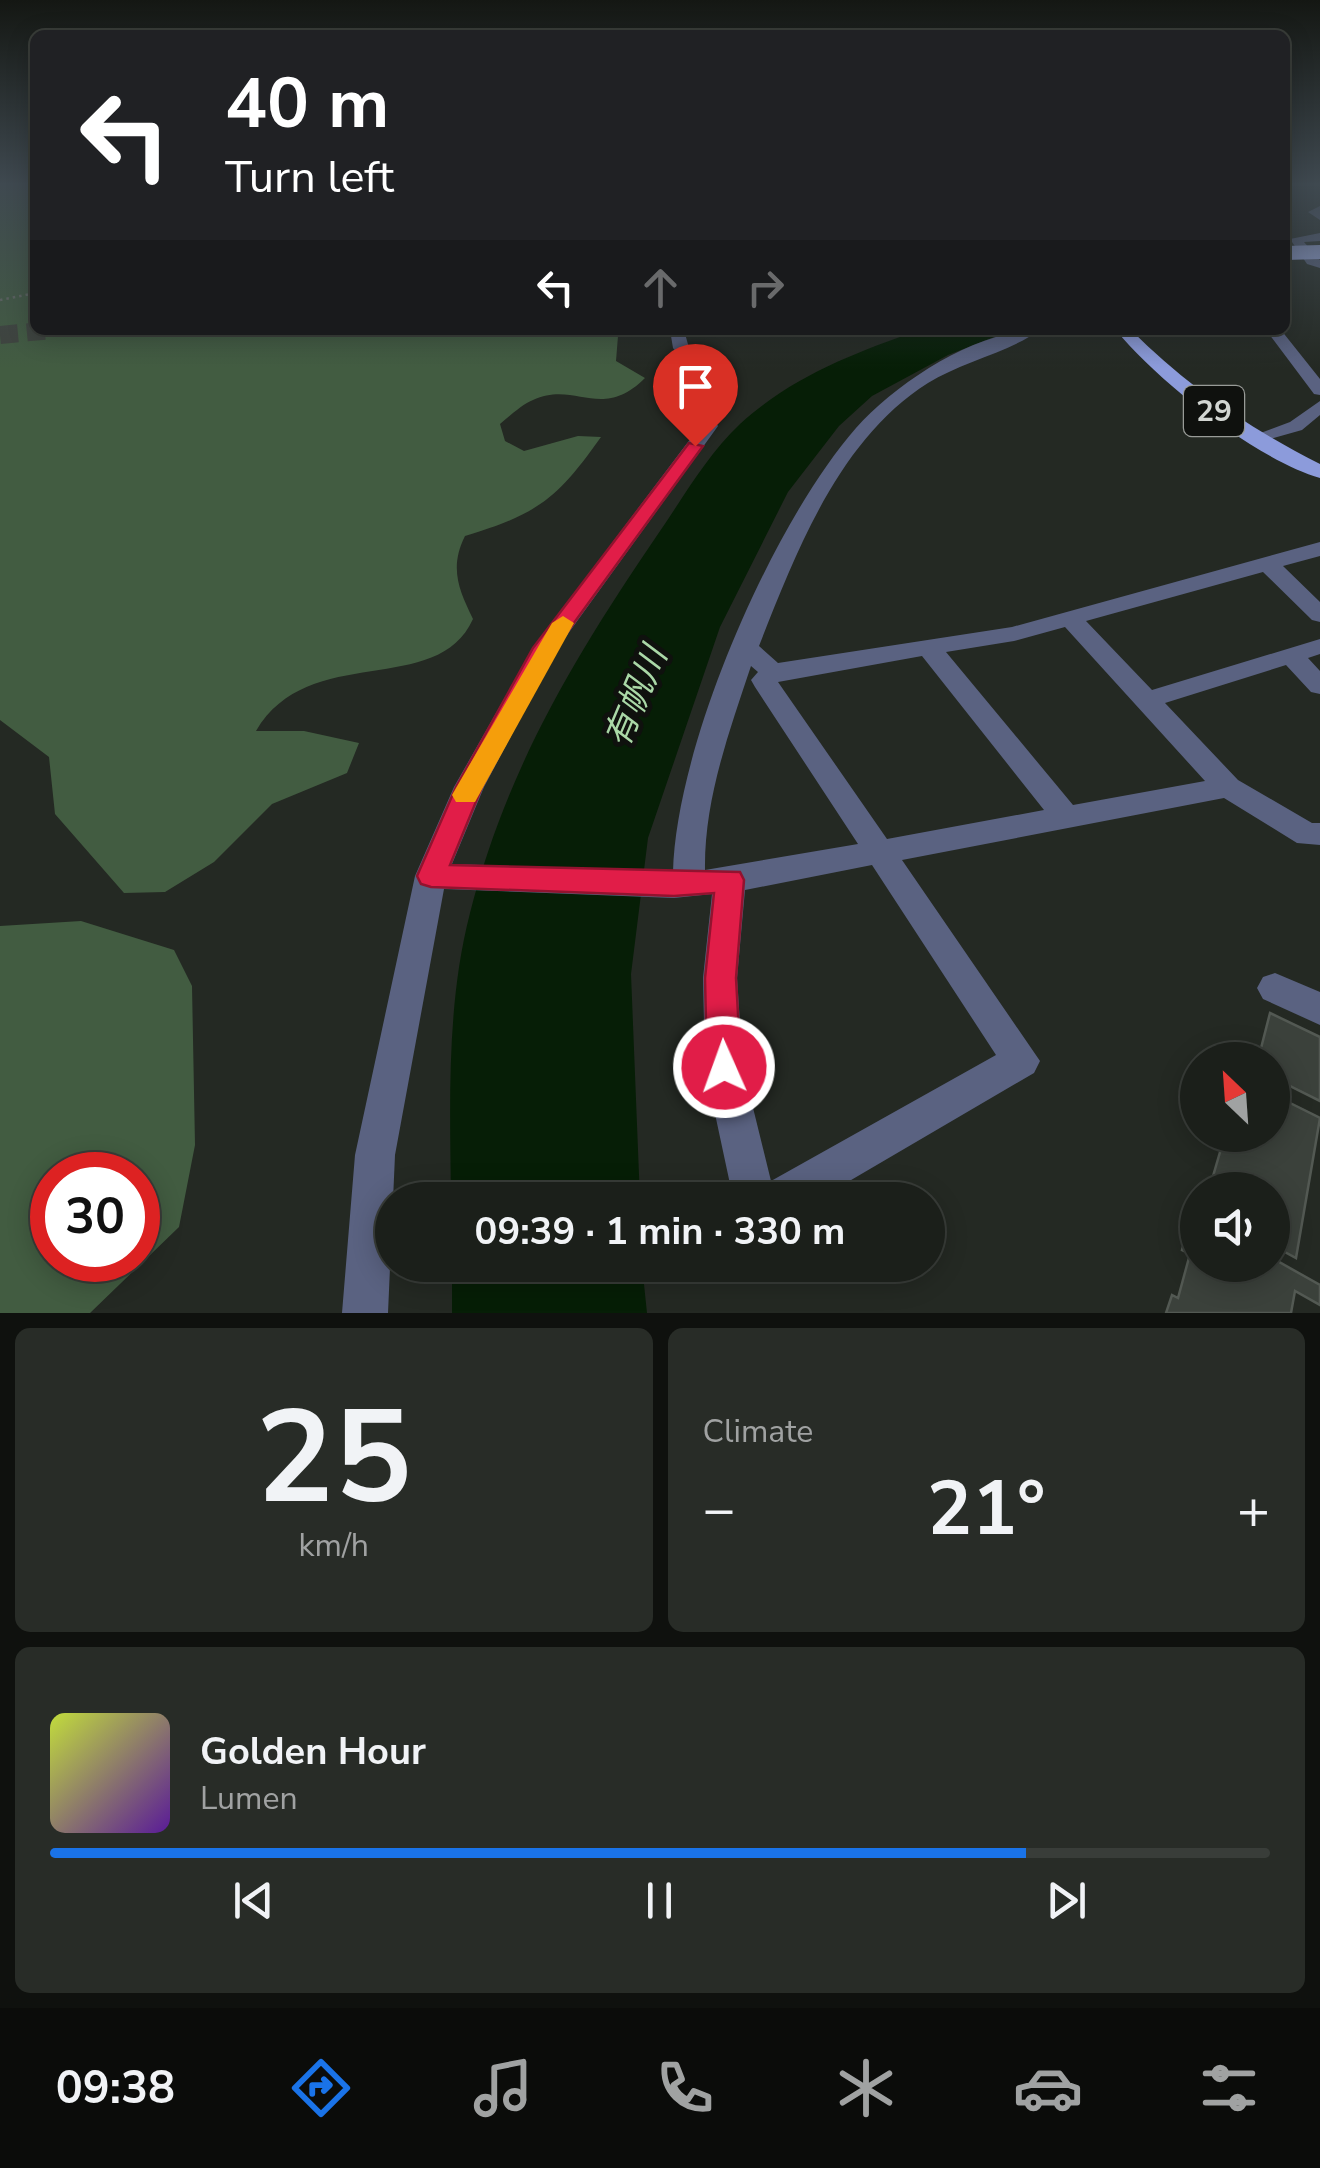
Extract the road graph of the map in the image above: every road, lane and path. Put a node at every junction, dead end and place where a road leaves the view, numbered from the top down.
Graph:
1 (1302, 246) edge
2 (1290, 252) edge
3 (1320, 252) edge
4 (1320, 264) edge
5 (30, 294) edge
6 (0, 300) edge
7 (679, 335) edge
8 (1021, 335) edge
9 (1128, 335) edge
10 (1277, 335) edge
11 (1320, 390) edge
12 (1320, 406) edge
13 (1256, 438) junction
14 (1320, 472) edge
15 (1320, 549) edge
16 (1266, 562) junction
17 (1320, 614) edge
18 (1070, 618) junction
19 (744, 646) junction
20 (1320, 646) edge
21 (930, 648) junction
22 (1290, 654) junction
23 (773, 672) junction
24 (1320, 686) edge
25 (1144, 700) junction
26 (1228, 787) junction
27 (1068, 819) junction
28 (1320, 834) edge
29 (883, 853) junction
30 (439, 876) junction
31 (730, 880) junction
32 (682, 884) junction
33 (1275, 988) dead end
34 (1320, 1009) edge
35 (750, 1182) edge
36 (809, 1182) edge
37 (365, 1313) edge

1 - 4 street
2 - 3 highway, bridge
5 - 6 path
7 - 30 street
8 - 19 street
9 - 13 main road, 29
10 - 11 street
12 - 13 street
13 - 14 main road, 29
15 - 16 street
16 - 17 street
16 - 18 street
18 - 21 street
18 - 25 street
19 - 23 street
19 - 32 street
20 - 22 street
21 - 23 street
21 - 27 street
22 - 24 street
22 - 25 street
23 - 29 street
25 - 26 street
26 - 27 street
26 - 28 street
27 - 29 street
29 - 31 street
29 - 36 street
30 - 32 street
30 - 37 street
31 - 32 street
31 - 35 street
33 - 34 street

